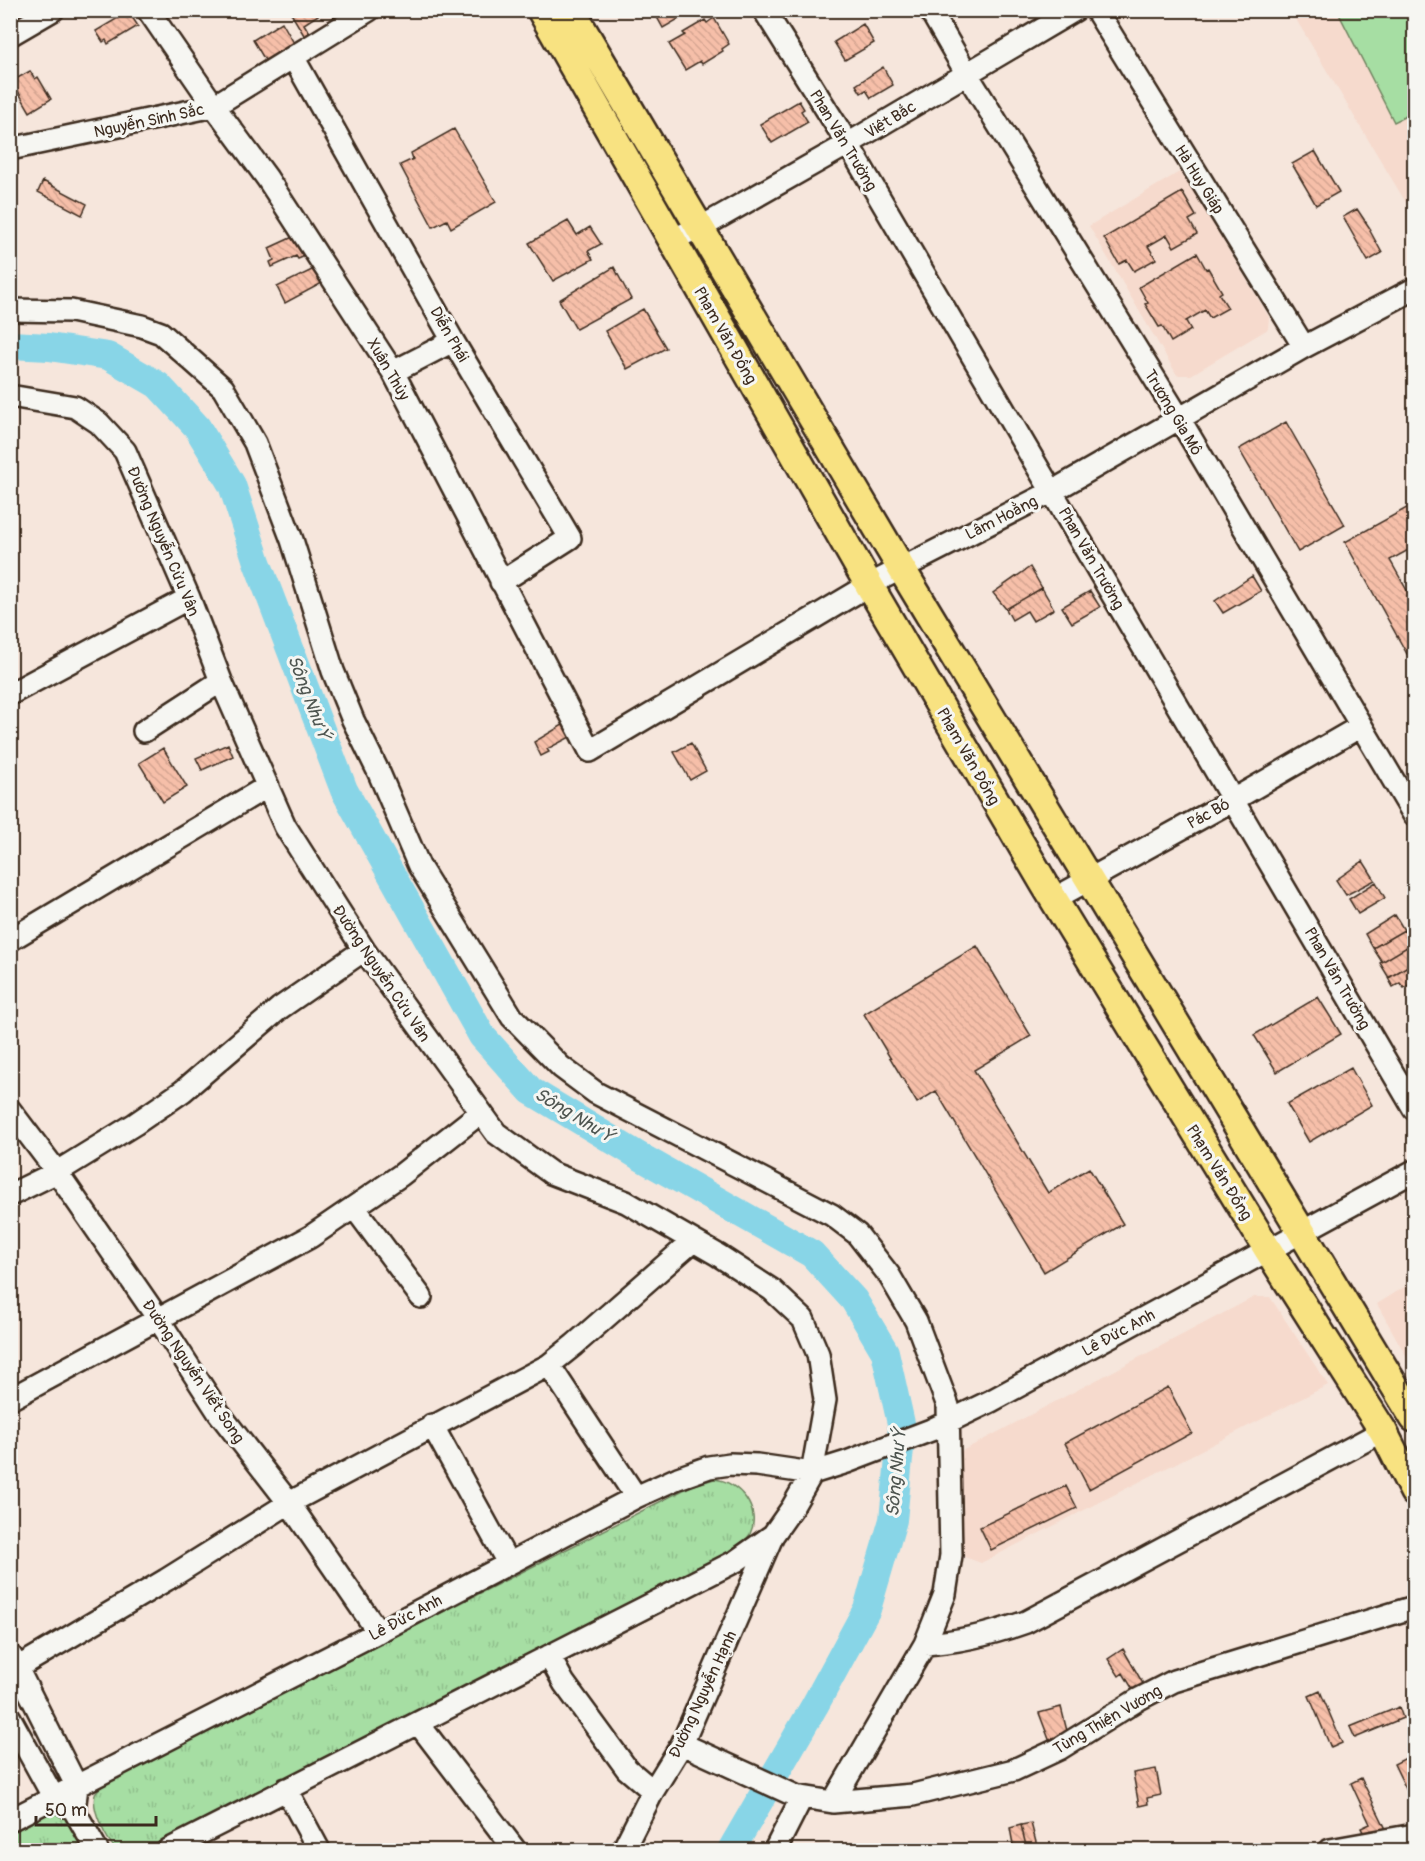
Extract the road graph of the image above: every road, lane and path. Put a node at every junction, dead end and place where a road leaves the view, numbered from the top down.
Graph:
1 (53, 10) edge
2 (148, 10) edge
3 (369, 10) edge
4 (541, 10) edge
5 (572, 10) edge
6 (764, 10) edge
7 (930, 10) edge
8 (1075, 10) edge
9 (1096, 10) edge
10 (346, 17) edge
11 (10, 36) edge
12 (293, 57) junction
13 (967, 74) junction
14 (214, 106) junction
15 (848, 144) junction
16 (10, 149) edge
17 (700, 228) junction
18 (671, 239) junction
19 (1414, 290) edge
20 (10, 310) edge
21 (453, 341) junction
22 (1304, 347) junction
23 (393, 372) junction
24 (10, 396) edge
25 (1179, 418) junction
26 (1053, 491) junction
27 (901, 568) junction
28 (501, 582) junction
29 (869, 585) junction
30 (189, 598) junction
31 (220, 681) junction
32 (10, 694) edge
33 (1361, 726) junction
34 (144, 730) dead end
35 (590, 751) joint
36 (268, 786) junction
37 (1233, 800) junction
38 (1414, 815) edge
39 (1088, 880) junction
40 (1054, 898) junction
41 (10, 940) edge
42 (364, 950) junction
43 (1414, 1109) edge
44 (10, 1110) edge
45 (480, 1113) junction
46 (1414, 1171) edge
47 (57, 1173) junction
48 (10, 1195) edge
49 (354, 1207) junction
50 (1303, 1232) junction
51 (693, 1241) junction
52 (1268, 1250) junction
53 (421, 1297) dead end
54 (159, 1320) junction
55 (549, 1365) junction
56 (10, 1399) edge
57 (1414, 1418) edge
58 (432, 1425) junction
59 (940, 1426) junction
60 (1383, 1431) junction
61 (812, 1473) junction
62 (1414, 1492) edge
63 (636, 1497) junction
64 (289, 1503) junction
65 (773, 1535) junction
66 (508, 1563) junction
67 (1414, 1607) edge
68 (378, 1632) junction
69 (925, 1644) junction
70 (549, 1656) junction
71 (14, 1662) edge
72 (10, 1718) edge
73 (418, 1723) junction
74 (682, 1744) junction
75 (77, 1787) junction
76 (286, 1789) junction
77 (653, 1791) junction
78 (799, 1797) junction
79 (54, 1798) junction
80 (833, 1802) junction
81 (74, 1810) junction
82 (10, 1820) edge
83 (1414, 1835) edge
84 (97, 1851) edge
85 (168, 1851) edge
86 (319, 1851) edge
87 (514, 1851) edge
88 (623, 1851) edge
89 (775, 1851) edge
90 (1330, 1851) edge

1 - 11 street
2 - 14 street, Xuân Thủy
3 - 10 street, Nguyễn Sinh Sắc
4 - 18 main road, Phạm Văn Đồng
5 - 17 main road, Phạm Văn Đồng
6 - 15 street, Phan Văn Trường
7 - 13 street, Trương Gia Mô
8 - 13 street, Việt Bắc
9 - 22 street, Hà Huy Giáp
10 - 12 street, Nguyễn Sinh Sắc
12 - 14 street, Nguyễn Sinh Sắc
12 - 21 street, Diễn Phái
13 - 15 street, Việt Bắc
13 - 25 street, Trương Gia Mô
14 - 16 street, Nguyễn Sinh Sắc
14 - 23 street, Xuân Thủy
15 - 17 street, Việt Bắc
15 - 26 street, Phan Văn Trường
17 - 18 street, Việt Bắc
17 - 27 main road, Phạm Văn Đồng
18 - 29 main road, Phạm Văn Đồng
19 - 22 street, Lâm Hoằng
20 - 59 street
21 - 23 street
21 - 28 street, Diễn Phái
22 - 25 street, Lâm Hoằng
23 - 28 street, Xuân Thủy
24 - 30 street, Đường Nguyễn Cửu Vân
25 - 26 street, Lâm Hoằng
25 - 33 street, Trương Gia Mô
26 - 27 street, Lâm Hoằng
26 - 37 street, Phan Văn Trường
27 - 29 street, Lâm Hoằng
27 - 39 main road, Phạm Văn Đồng
28 - 35 street, Xuân Thủy
29 - 35 street, Lâm Hoằng
29 - 40 main road, Phạm Văn Đồng
30 - 31 street, Đường Nguyễn Cửu Vân
30 - 32 street
31 - 34 street
31 - 36 street, Đường Nguyễn Cửu Vân
33 - 37 street, Pác Bó
33 - 38 street, Trương Gia Mô
36 - 41 street
36 - 42 street, Đường Nguyễn Cửu Vân
37 - 39 street, Pác Bó
37 - 43 street, Phan Văn Trường
39 - 40 street, Pác Bó
39 - 50 main road, Phạm Văn Đồng
40 - 52 main road, Phạm Văn Đồng
42 - 45 street, Đường Nguyễn Cửu Vân
42 - 47 street
44 - 47 street, Đường Nguyễn Viết Song
45 - 49 street
45 - 51 street, Đường Nguyễn Cửu Vân
46 - 50 street, Lê Đức Anh
47 - 48 street
47 - 54 street, Đường Nguyễn Viết Song
49 - 53 street
49 - 54 street
50 - 52 street, Lê Đức Anh
50 - 57 main road, Phạm Văn Đồng
51 - 55 street
51 - 61 street, Đường Nguyễn Cửu Vân
52 - 59 street, Lê Đức Anh
52 - 60 main road, Phạm Văn Đồng
54 - 56 street
54 - 64 street, Đường Nguyễn Viết Song
55 - 58 street
55 - 63 street
58 - 64 street
58 - 66 street
59 - 61 street, Lê Đức Anh
59 - 69 street
60 - 62 main road, Phạm Văn Đồng
60 - 69 street
61 - 63 street, Lê Đức Anh
61 - 65 street
63 - 66 street, Lê Đức Anh
64 - 68 street, Đường Nguyễn Viết Song
64 - 71 street
65 - 70 street
65 - 74 street, Đường Nguyễn Hạnh
66 - 68 street, Lê Đức Anh
67 - 80 street, Tùng Thiện Vương
68 - 75 street, Lê Đức Anh
69 - 80 street
70 - 73 street
70 - 77 street
71 - 75 street
72 - 79 street
73 - 76 street
73 - 87 street
74 - 77 street, Đường Nguyễn Hạnh
74 - 78 street, Tùng Thiện Vương
75 - 79 street, Lê Đức Anh
75 - 81 street
76 - 85 street
76 - 86 street
77 - 88 street, Đường Nguyễn Hạnh
78 - 80 street, Tùng Thiện Vương
78 - 89 street
79 - 81 street
79 - 82 street, Lê Đức Anh
81 - 84 street
83 - 90 street

